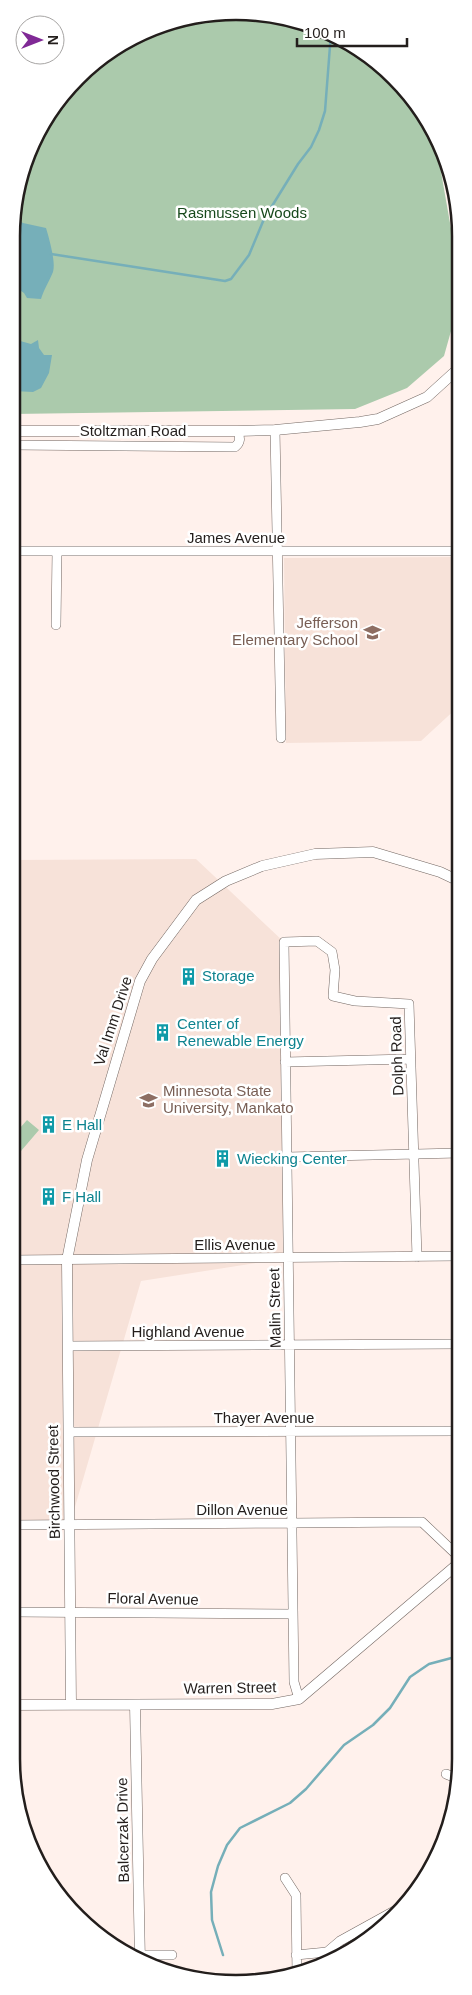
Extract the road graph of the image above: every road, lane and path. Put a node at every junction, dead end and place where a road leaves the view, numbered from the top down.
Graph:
1 (452, 374) edge
2 (275, 430) junction
3 (20, 431) edge
4 (238, 431) junction
5 (20, 445) edge
6 (20, 551) edge
7 (57, 551) junction
8 (452, 551) edge
9 (278, 552) junction
10 (56, 625) dead end
11 (281, 738) dead end
12 (452, 878) edge
13 (309, 941) joint
14 (410, 1059) junction
15 (285, 1062) junction
16 (414, 1153) junction
17 (452, 1153) edge
18 (287, 1156) junction
19 (452, 1256) edge
20 (416, 1257) junction
21 (288, 1258) junction
22 (20, 1260) edge
23 (67, 1260) junction
24 (452, 1344) edge
25 (290, 1345) junction
26 (68, 1346) junction
27 (452, 1431) edge
28 (69, 1432) junction
29 (291, 1432) junction
30 (292, 1523) junction
31 (70, 1524) junction
32 (20, 1525) edge
33 (452, 1550) edge
34 (452, 1569) edge
35 (20, 1612) edge
36 (70, 1612) junction
37 (293, 1614) junction
38 (299, 1699) junction
39 (71, 1704) junction
40 (136, 1704) junction
41 (20, 1705) edge
42 (446, 1774) dead end
43 (452, 1776) edge
44 (285, 1878) dead end
45 (382, 1918) edge
46 (140, 1953) edge
47 (172, 1955) dead end
48 (296, 1955) junction
49 (149, 1957) edge
50 (297, 1967) edge

1 - 2 street, Stoltzman Road
2 - 4 street, Stoltzman Road
2 - 9 street
3 - 4 street, Stoltzman Road
4 - 5 street, Stoltzman Road
6 - 7 street, James Avenue
7 - 9 street, James Avenue
7 - 10 street
8 - 9 street, James Avenue
9 - 11 street
12 - 23 street, Val Imm Drive
13 - 14 street, Dolph Road
13 - 15 street, Malin Street
14 - 15 street
14 - 16 street, Dolph Road
15 - 18 street, Malin Street
16 - 17 street
16 - 18 street
16 - 20 street, Dolph Road
18 - 21 street, Malin Street
19 - 20 street, Ellis Avenue
20 - 21 street, Ellis Avenue
21 - 23 street, Ellis Avenue
21 - 25 street, Malin Street
22 - 23 street, Ellis Avenue
23 - 26 street, Birchwood Street
24 - 25 street, Highland Avenue
25 - 26 street, Highland Avenue
25 - 29 street, Malin Street
26 - 28 street, Birchwood Street
27 - 29 street, Thayer Avenue
28 - 29 street, Thayer Avenue
28 - 31 street, Birchwood Street
29 - 30 street, Malin Street
30 - 31 street, Dillon Avenue
30 - 33 street, Dillon Avenue
30 - 37 street, Malin Street
31 - 32 street, Dillon Avenue
31 - 36 street, Birchwood Street
34 - 38 street, Warren Street
35 - 36 street, Floral Avenue
36 - 37 street, Floral Avenue
36 - 39 street, Birchwood Street
37 - 38 street, Malin Street
38 - 40 street, Warren Street
39 - 40 street, Warren Street
39 - 41 street, Warren Street
40 - 46 street, Balcerzak Drive
42 - 43 street
44 - 48 street
45 - 48 street
47 - 49 street, Balcerzak Drive
48 - 50 street

